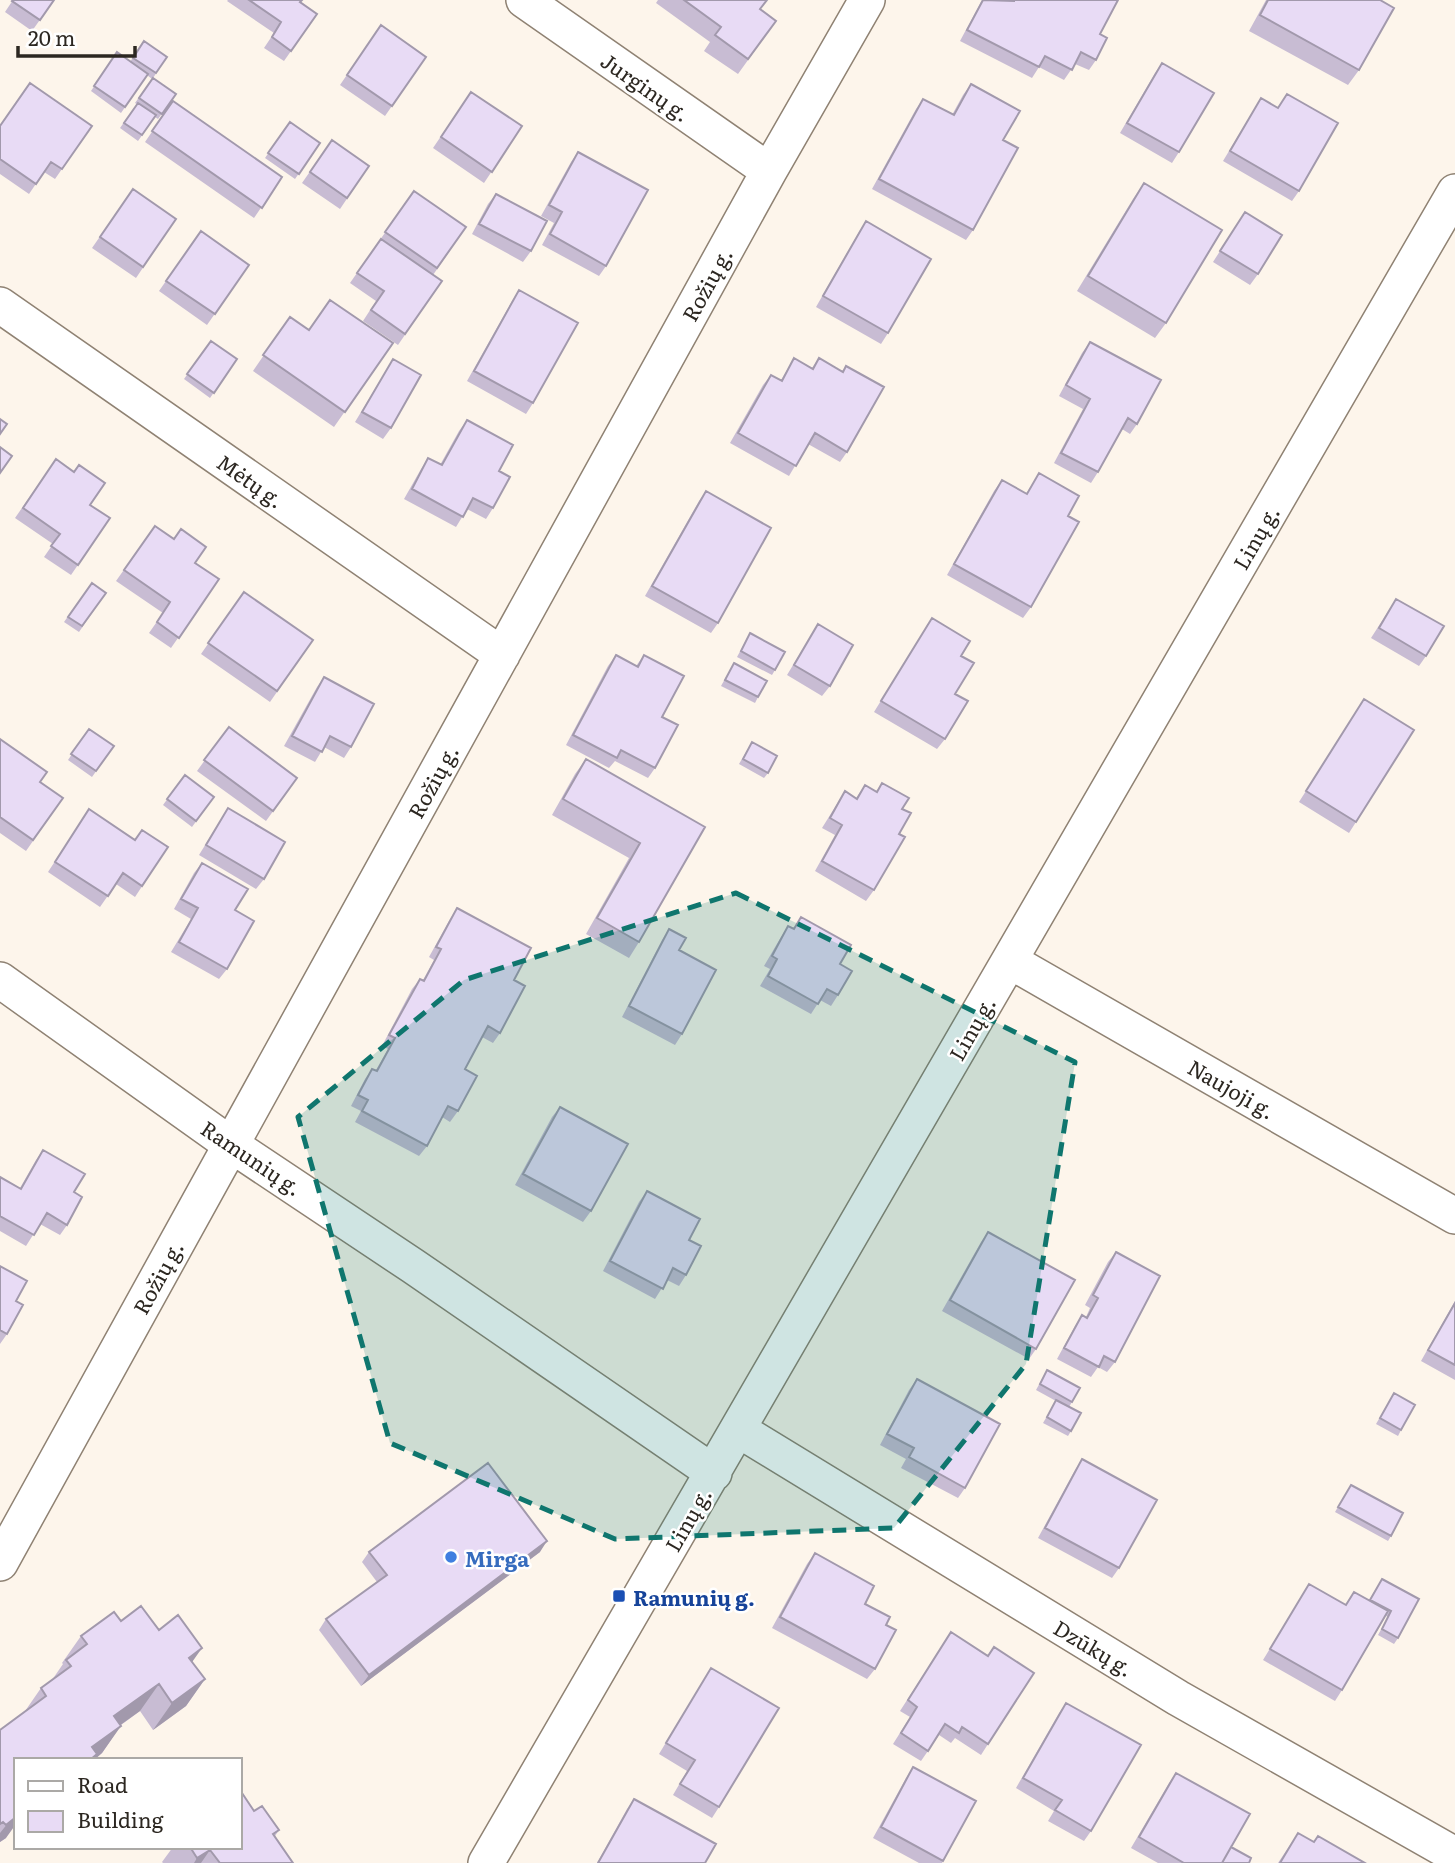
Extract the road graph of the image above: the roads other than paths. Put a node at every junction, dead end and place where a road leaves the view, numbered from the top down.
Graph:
1 (524, 0) edge
2 (867, 0) edge
3 (769, 171) junction
4 (1455, 192) edge
5 (0, 305) edge
6 (502, 655) junction
7 (1010, 961) junction
8 (0, 980) edge
9 (230, 1144) junction
10 (1455, 1216) edge
11 (739, 1430) junction
12 (714, 1474) junction
13 (0, 1563) edge
14 (1455, 1855) edge
15 (486, 1863) edge

1 - 3 street, Jurginų g.
2 - 3 street, Rožių g.
3 - 6 street, Rožių g.
4 - 7 street, Linų g.
5 - 6 street, Mėtų g.
6 - 9 street, Rožių g.
7 - 10 street, Naujoji g.
7 - 11 street, Linų g.
8 - 9 street, Ramunių g.
9 - 12 street, Ramunių g.
9 - 13 street, Rožių g.
11 - 12 street, Linų g.
11 - 14 street, Dzūkų g.
12 - 15 street, Linų g.

